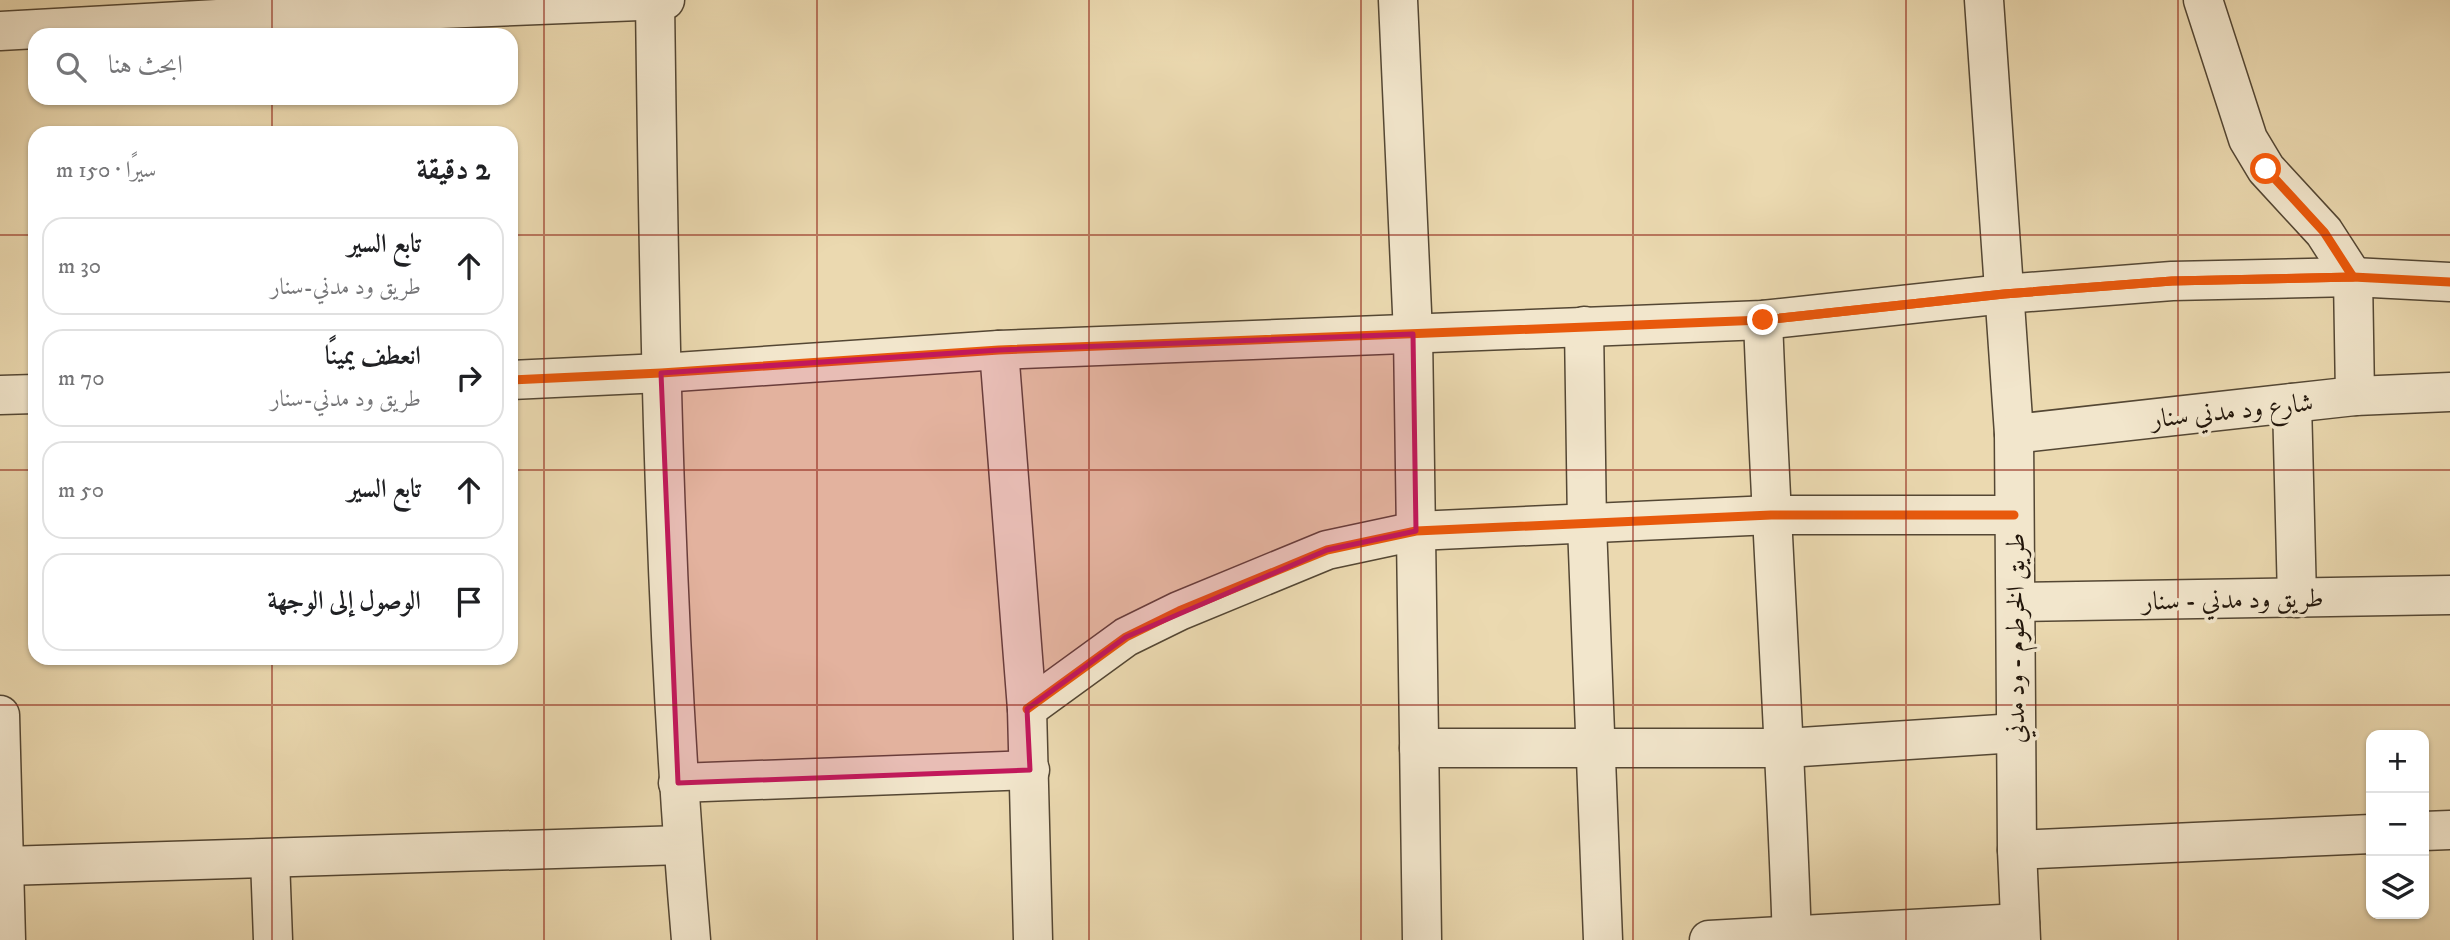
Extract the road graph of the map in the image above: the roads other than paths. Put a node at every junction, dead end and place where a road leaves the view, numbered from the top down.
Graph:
1 (655, 0) edge
2 (665, 0) edge
3 (1398, 0) edge
4 (1984, 0) edge
5 (2203, 0) edge
6 (54, 28) edge
7 (28, 29) edge
8 (0, 31) edge
9 (2353, 277) junction
10 (2450, 282) edge
11 (2004, 294) junction
12 (1763, 320) junction
13 (1584, 326) junction
14 (1413, 334) junction
15 (999, 349) junction
16 (661, 373) junction
17 (518, 380) edge
18 (2450, 392) edge
19 (28, 394) edge
20 (0, 395) edge
21 (2356, 396) junction
22 (2292, 403) junction
23 (2014, 434) junction
24 (1771, 515) junction
25 (2014, 515) junction
26 (1587, 525) junction
27 (1416, 531) junction
28 (2450, 595) edge
29 (2297, 598) junction
30 (2017, 602) junction
31 (1027, 709) junction
32 (0, 715) edge
33 (2016, 733) junction
34 (1419, 748) junction
35 (1786, 748) junction
36 (1596, 750) junction
37 (1030, 770) junction
38 (678, 783) junction
39 (2450, 830) edge
40 (2429, 831) edge
41 (2366, 834) edge
42 (682, 845) junction
43 (2017, 850) junction
44 (270, 859) junction
45 (5, 866) junction
46 (2021, 932) edge
47 (1792, 939) edge
48 (6, 940) edge
49 (273, 940) edge
50 (691, 940) edge
51 (1033, 940) edge
52 (1422, 940) edge
53 (1603, 940) edge
54 (1709, 940) edge

1 - 2 street
1 - 6 street
1 - 16 street
3 - 14 street
4 - 11 street, طريق الخرطوم - ود مدني
5 - 9 street
7 - 8 street
9 - 10 street
9 - 11 street
9 - 21 street
11 - 12 street
11 - 23 street, طريق الخرطوم - ود مدني
12 - 13 street
12 - 24 street
13 - 14 street
13 - 26 street
14 - 15 street
14 - 27 street
15 - 16 street
15 - 31 street
16 - 17 street
16 - 38 street
18 - 21 street, شارع ود مدني سنار
19 - 20 street
21 - 22 street, شارع ود مدني سنار
22 - 23 street, شارع ود مدني سنار
22 - 29 street
23 - 25 street, طريق الخرطوم - ود مدني
24 - 25 street
24 - 26 street
24 - 35 street
25 - 30 street, طريق الخرطوم - ود مدني
26 - 27 street
26 - 36 street
27 - 31 street
27 - 34 street
28 - 29 street, طريق ود مدني - سنار
29 - 30 street, طريق ود مدني - سنار
30 - 33 street, طريق الخرطوم - ود مدني
31 - 37 street
32 - 45 street
33 - 35 street
33 - 43 street, طريق الخرطوم - ود مدني
34 - 36 street
34 - 52 street
35 - 36 street
35 - 47 street
36 - 53 street
37 - 38 street
37 - 51 street
38 - 42 street
39 - 40 street
41 - 43 street
42 - 44 street
42 - 50 street
43 - 46 street, طريق الخرطوم - ود مدني
44 - 45 street
44 - 49 street
45 - 48 street
46 - 47 street
47 - 54 street

